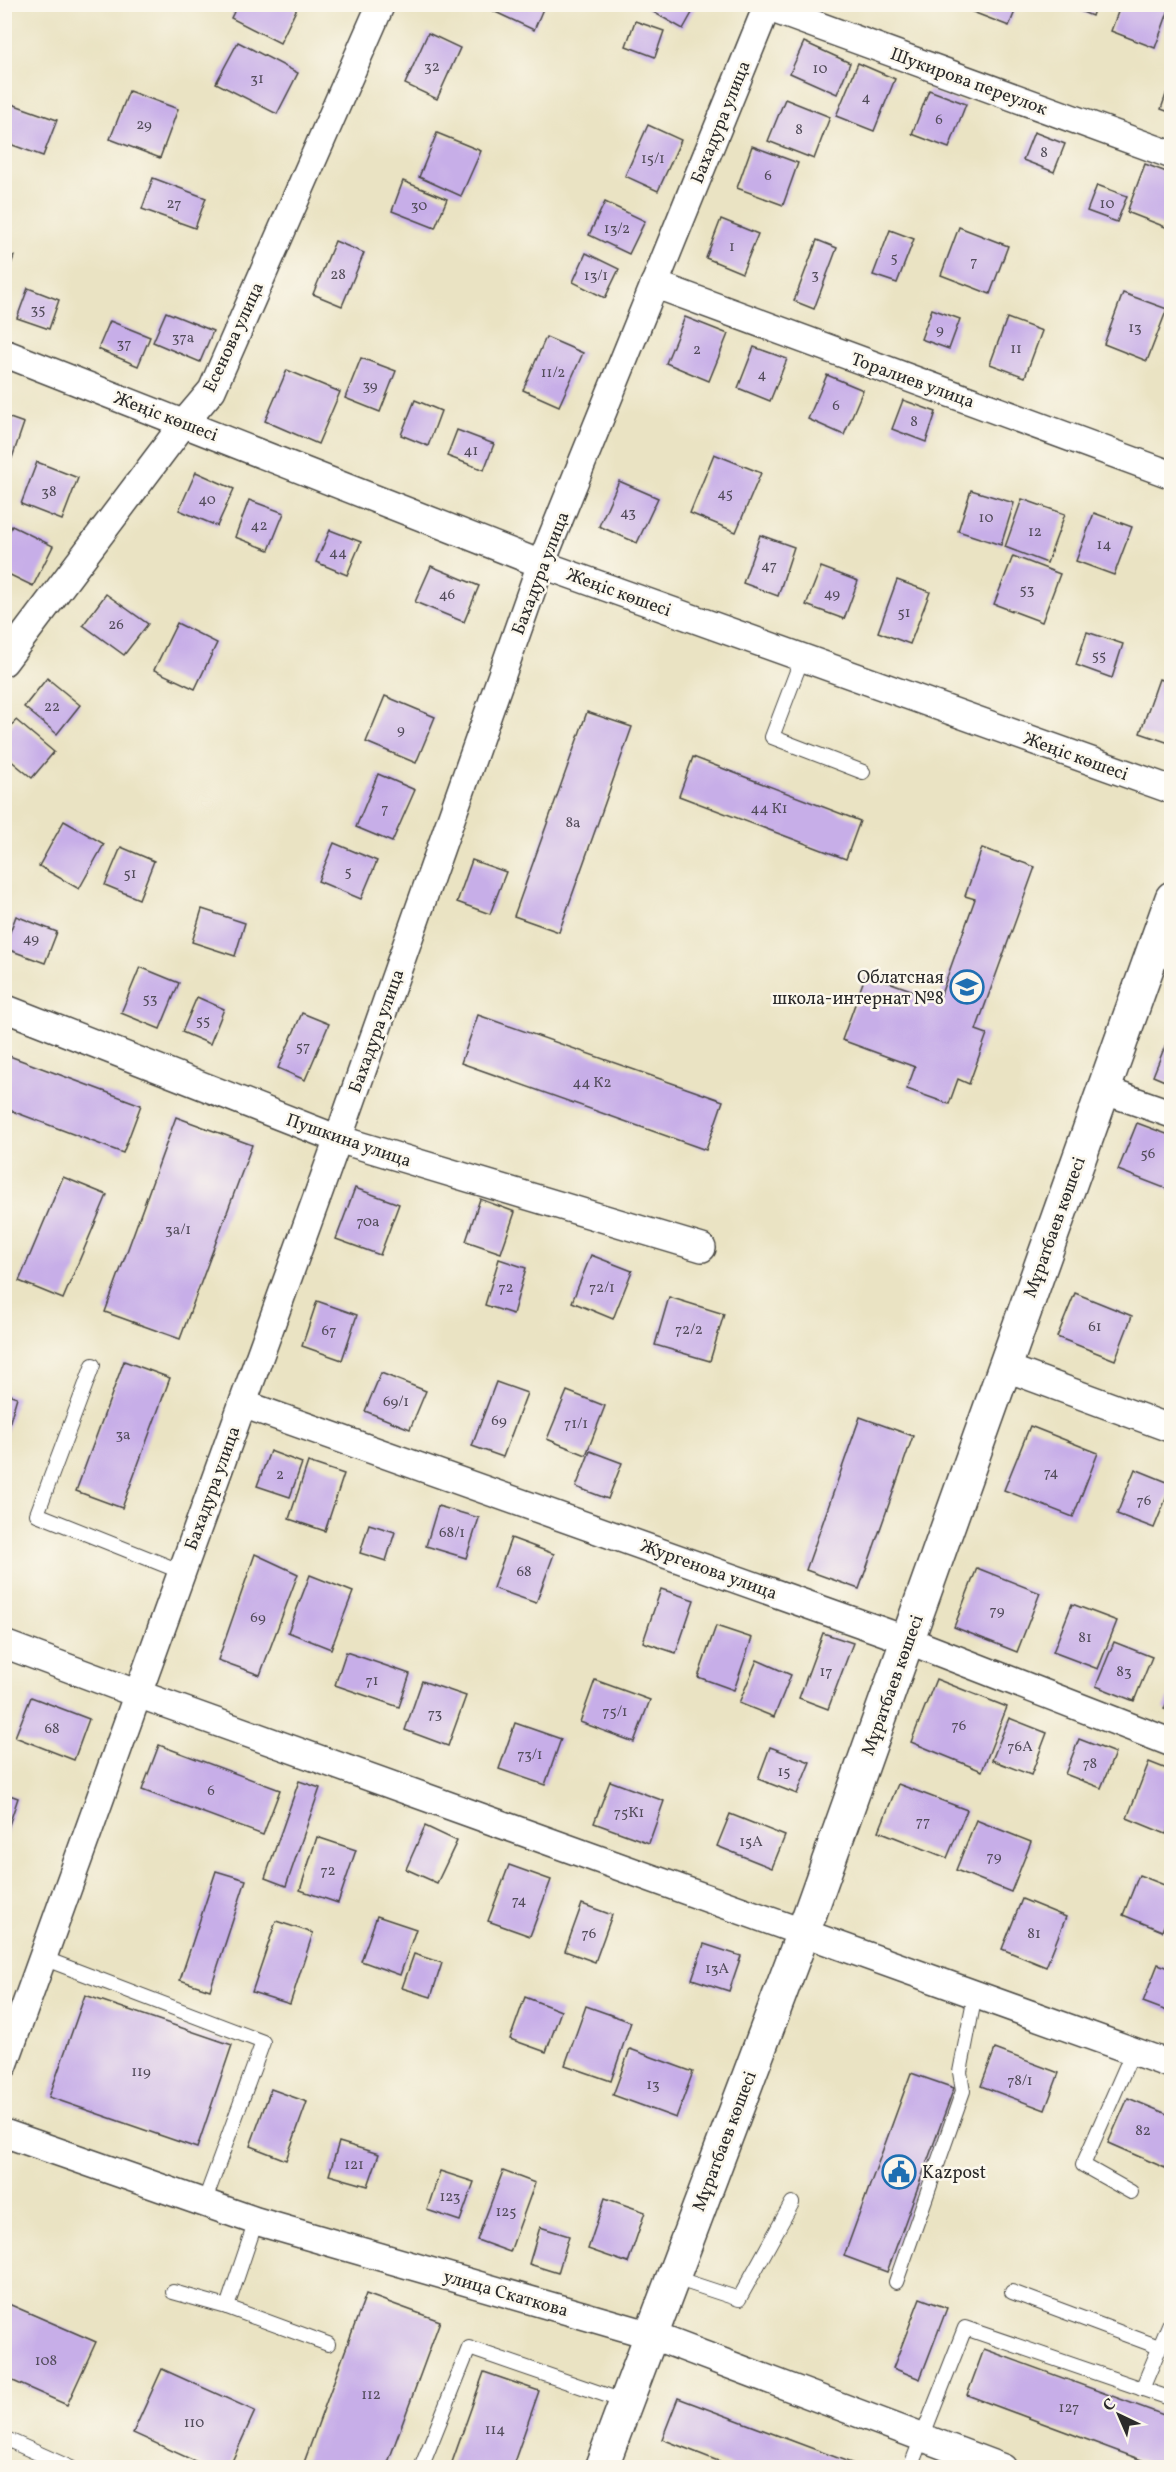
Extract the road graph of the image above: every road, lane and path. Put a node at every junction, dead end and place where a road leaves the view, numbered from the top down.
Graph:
1 (381, 4) edge
2 (767, 6) edge
3 (1172, 155) edge
4 (654, 284) junction
5 (4, 353) edge
6 (184, 423) junction
7 (1172, 475) edge
8 (541, 564) junction
9 (802, 657) junction
10 (4, 662) edge
11 (863, 772) dead end
12 (1172, 790) edge
13 (1172, 898) edge
14 (4, 1008) edge
15 (1103, 1090) junction
16 (1172, 1114) edge
17 (338, 1139) junction
18 (702, 1248) dead end
19 (93, 1365) dead end
20 (1004, 1367) junction
21 (243, 1404) junction
22 (1172, 1429) edge
23 (182, 1572) junction
24 (908, 1640) junction
25 (4, 1644) edge
26 (138, 1694) junction
27 (1172, 1743) edge
28 (803, 1933) junction
29 (43, 1959) junction
30 (975, 1995) junction
31 (1133, 2051) junction
32 (4, 2065) edge
33 (1172, 2065) edge
34 (4, 2133) edge
35 (1131, 2192) dead end
36 (204, 2203) junction
37 (792, 2203) dead end
38 (256, 2221) junction
39 (672, 2277) junction
40 (896, 2282) dead end
41 (173, 2292) dead end
42 (1012, 2292) dead end
43 (227, 2307) junction
44 (1172, 2318) edge
45 (651, 2335) junction
46 (328, 2344) dead end
47 (1159, 2347) junction
48 (1142, 2389) junction
49 (1172, 2399) edge
50 (626, 2402) junction
51 (921, 2436) junction
52 (4, 2438) edge
53 (71, 2468) edge
54 (421, 2468) edge
55 (601, 2468) edge
56 (910, 2468) edge
57 (1003, 2468) edge

1 - 6 street, Есенова улица
2 - 3 street, Шукирова переулок
2 - 4 street, Бахадура улица
4 - 7 street, Торалиев улица
4 - 8 street, Бахадура улица
5 - 6 street, Жеңіс көшесі
6 - 8 street, Жеңіс көшесі
6 - 10 street, Есенова улица
8 - 9 street, Жеңіс көшесі
8 - 17 street, Бахадура улица
9 - 11 lane
9 - 12 street, Жеңіс көшесі
13 - 15 street, Мұратбаев көшесі
14 - 17 street, Пушкина улица
15 - 16 street
15 - 20 street, Мұратбаев көшесі
17 - 18 street, Пушкина улица
17 - 21 street, Бахадура улица
19 - 23 lane
20 - 22 street
20 - 24 street, Мұратбаев көшесі
21 - 23 street, Бахадура улица
21 - 24 street, Жургенова улица
23 - 26 street, Бахадура улица
24 - 27 street, Жургенова улица
24 - 28 street, Мұратбаев көшесі
25 - 26 street
26 - 28 street
26 - 29 street, Бахадура улица
28 - 30 street
28 - 39 street, Мұратбаев көшесі
29 - 32 street, Бахадура улица
29 - 36 lane
30 - 31 street
30 - 40 lane
31 - 33 street
31 - 35 lane
34 - 36 street, улица Скаткова
36 - 38 street, улица Скаткова
37 - 39 lane
38 - 43 lane
38 - 45 street, улица Скаткова
39 - 45 street, Мұратбаев көшесі
41 - 43 lane
42 - 47 lane
43 - 46 lane
44 - 47 lane
45 - 50 street, Мұратбаев көшесі
45 - 51 street, улица Скаткова
47 - 48 lane
48 - 49 lane
48 - 51 lane
50 - 54 lane
50 - 55 street, Мұратбаев көшесі
51 - 56 lane
51 - 57 street, улица Скаткова
52 - 53 lane

